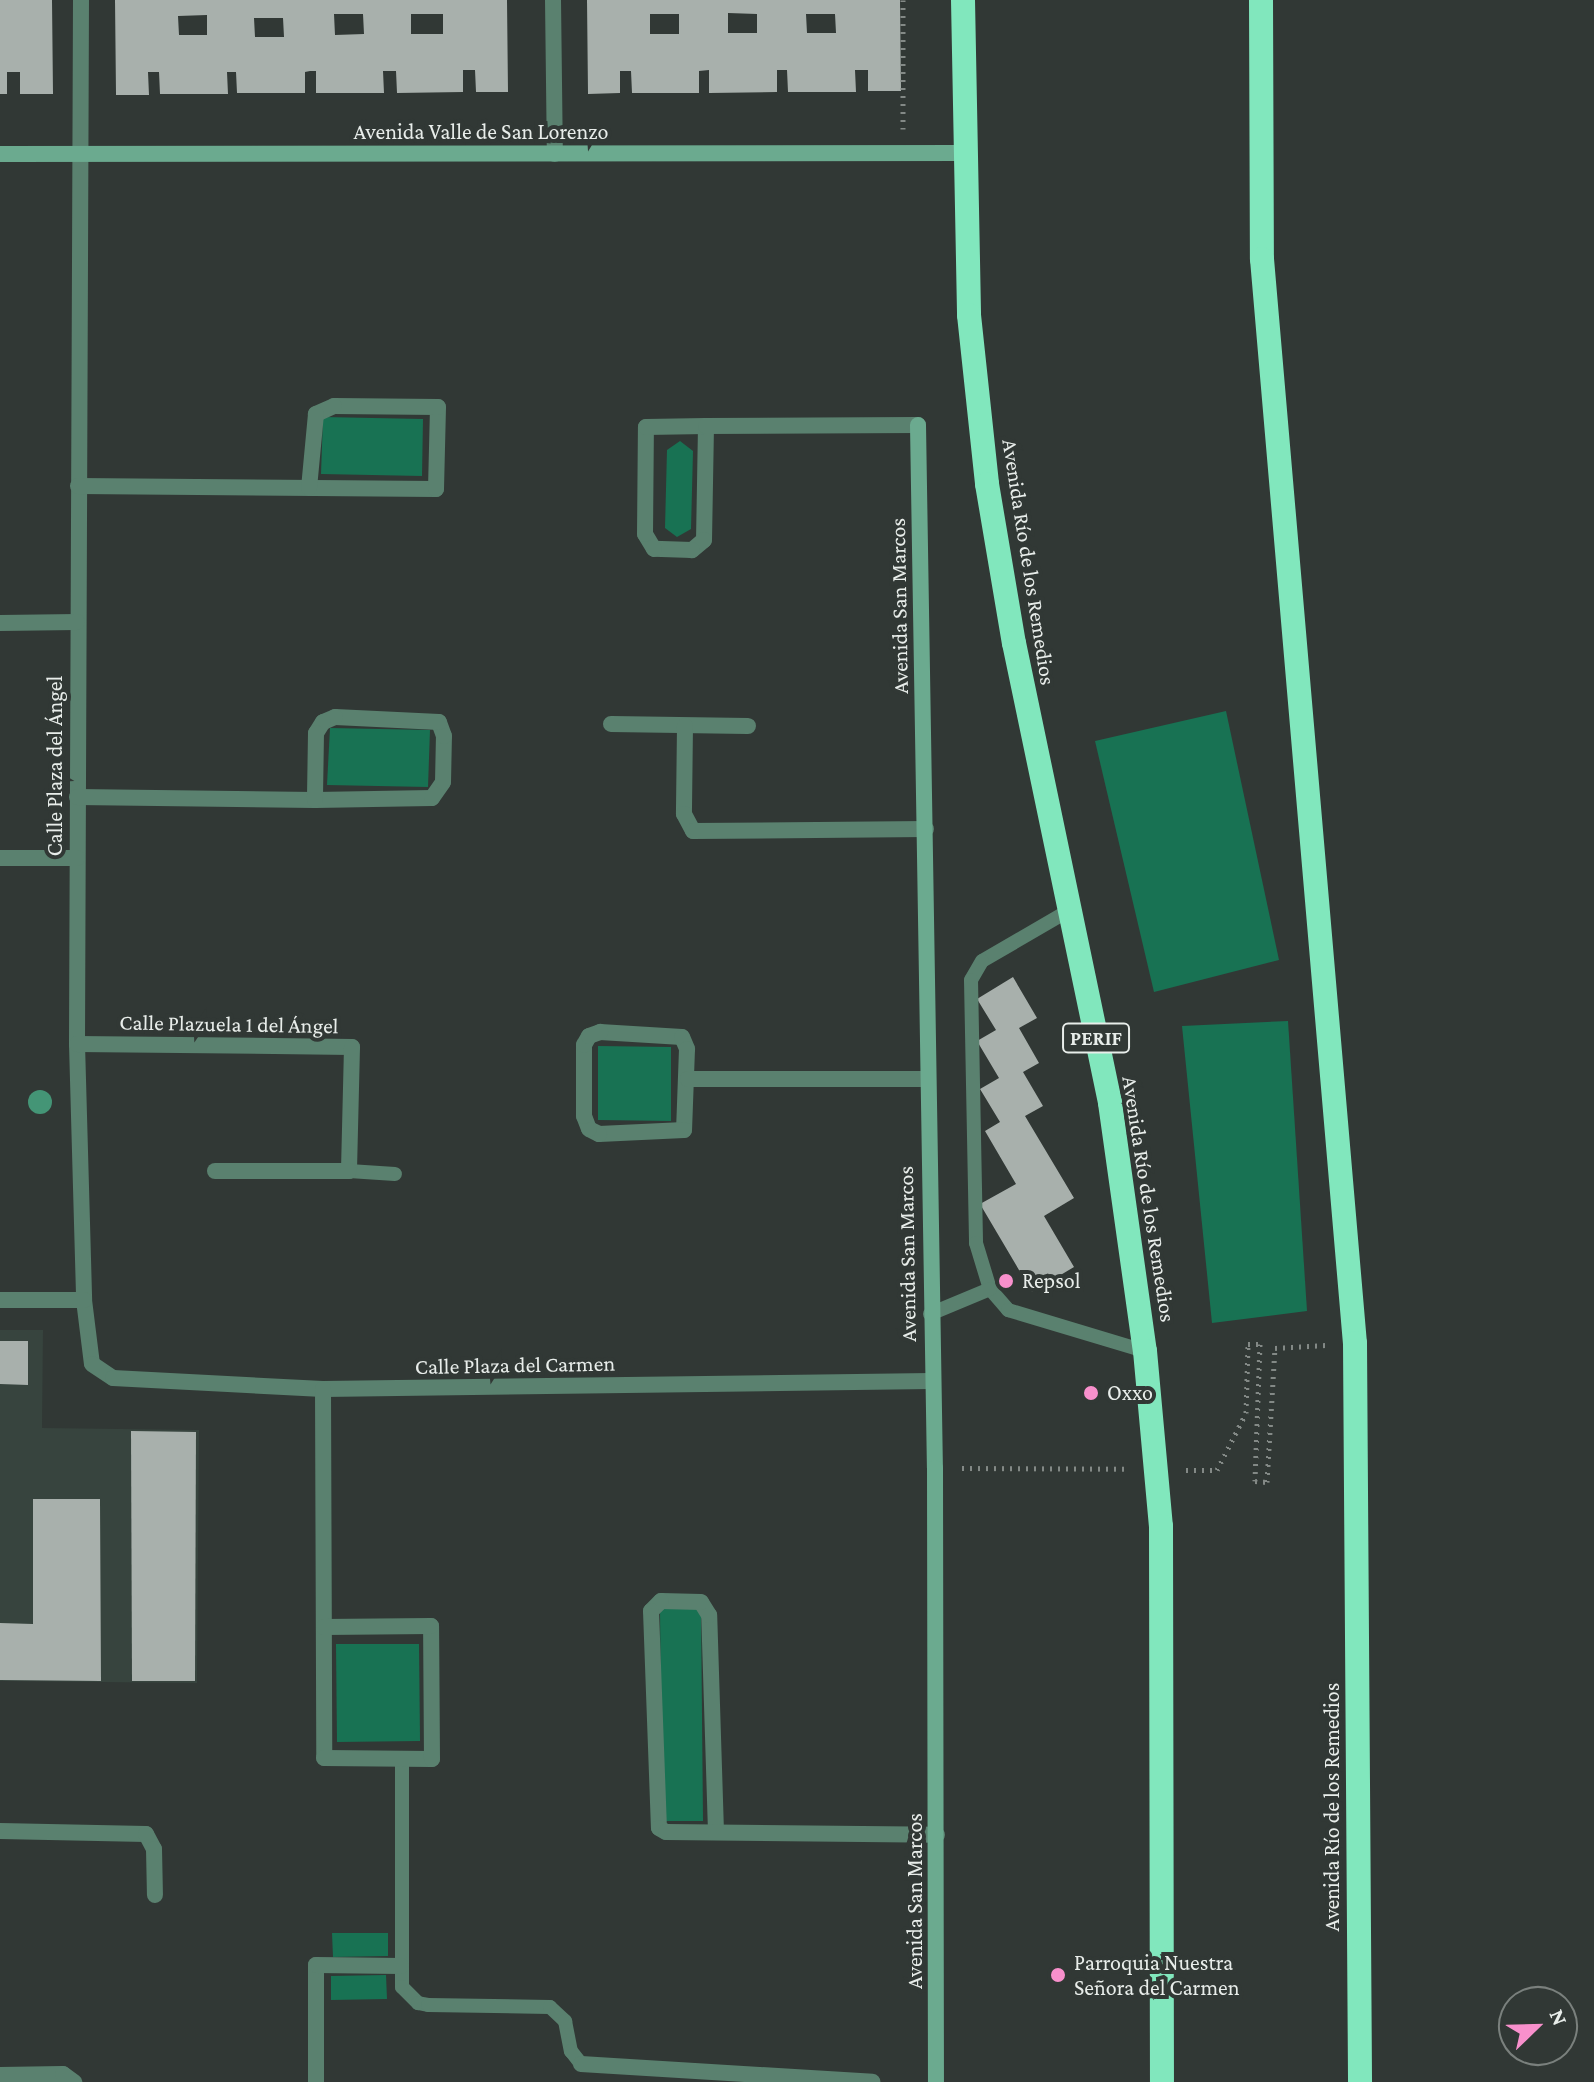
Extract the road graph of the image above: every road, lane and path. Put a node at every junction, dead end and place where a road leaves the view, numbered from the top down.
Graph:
1 (81, 0) edge
2 (553, 0) edge
3 (903, 0) edge
4 (963, 0) edge
5 (1261, 0) edge
6 (963, 153) junction
7 (0, 154) edge
8 (81, 154) junction
9 (555, 154) junction
10 (904, 154) junction
11 (706, 426) junction
12 (78, 486) junction
13 (309, 488) junction
14 (77, 622) junction
15 (0, 623) edge
16 (611, 724) dead end
17 (685, 726) junction
18 (748, 726) dead end
19 (77, 797) junction
20 (315, 800) junction
21 (926, 829) junction
22 (0, 858) edge
23 (77, 858) junction
24 (1068, 911) junction
25 (77, 1044) junction
26 (688, 1079) junction
27 (927, 1079) junction
28 (215, 1171) dead end
29 (349, 1171) junction
30 (395, 1174) dead end
31 (990, 1289) junction
32 (0, 1300) edge
33 (84, 1300) junction
34 (930, 1314) junction
35 (1355, 1343) junction
36 (1145, 1351) junction
37 (102, 1372) joint
38 (931, 1381) junction
39 (323, 1389) junction
40 (935, 1468) junction
41 (1074, 1469) dead end
42 (1217, 1470) dead end
43 (324, 1627) junction
44 (402, 1759) junction
45 (0, 1831) edge
46 (716, 1832) junction
47 (937, 1835) junction
48 (155, 1895) dead end
49 (401, 1966) junction
50 (581, 2064) joint
51 (624, 2073) edge
52 (0, 2075) edge
53 (714, 2076) edge
54 (18, 2078) edge
55 (73, 2080) edge
56 (316, 2082) edge
57 (872, 2082) edge
58 (936, 2082) edge
59 (1162, 2082) edge
60 (1360, 2082) edge

1 - 8 street, Calle Plaza del Ángel
2 - 9 street
3 - 10 path
4 - 6 highway, Avenida Río de los Remedios / PERIF
5 - 35 highway, Avenida Río de los Remedios
6 - 10 street, Avenida Valle de San Lorenzo
6 - 24 highway, Avenida Río de los Remedios / PERIF
7 - 8 street, Avenida Valle de San Lorenzo
8 - 9 street, Avenida Valle de San Lorenzo
8 - 12 street, Calle Plaza del Ángel
9 - 10 street, Avenida Valle de San Lorenzo
11 - 11 street
11 - 21 street, Avenida San Marcos
12 - 13 street
12 - 14 street, Calle Plaza del Ángel
13 - 13 street
14 - 15 street
14 - 19 street, Calle Plaza del Ángel
16 - 17 street
17 - 18 street
17 - 21 street
19 - 20 street
19 - 23 street, Calle Plaza del Ángel
20 - 20 street
21 - 27 street, Avenida San Marcos
22 - 23 street
23 - 25 street, Calle Plaza del Ángel
24 - 31 lane
24 - 36 highway, Avenida Río de los Remedios / PERIF
25 - 29 street, Calle Plazuela 1 del Ángel
25 - 33 street, Calle Plaza del Ángel
26 - 26 street
26 - 27 street
27 - 34 street, Avenida San Marcos
28 - 29 street
29 - 30 lane
31 - 34 lane
31 - 36 lane
32 - 33 street
33 - 37 street, Calle Plaza del Ángel
34 - 38 street, Avenida San Marcos
35 - 42 path
35 - 60 highway, Avenida Río de los Remedios
36 - 59 highway, Avenida Río de los Remedios / PERIF
37 - 39 street, Calle Plaza del Carmen
38 - 39 street, Calle Plaza del Carmen
38 - 40 street, Avenida San Marcos
39 - 43 street
40 - 41 path
40 - 47 street, Avenida San Marcos
43 - 44 street
43 - 44 street
44 - 49 lane
45 - 48 street
46 - 46 street
46 - 47 street
47 - 58 street, Avenida San Marcos
49 - 50 lane
49 - 56 street
50 - 51 street
51 - 53 street
52 - 54 street
53 - 57 street
54 - 55 street

